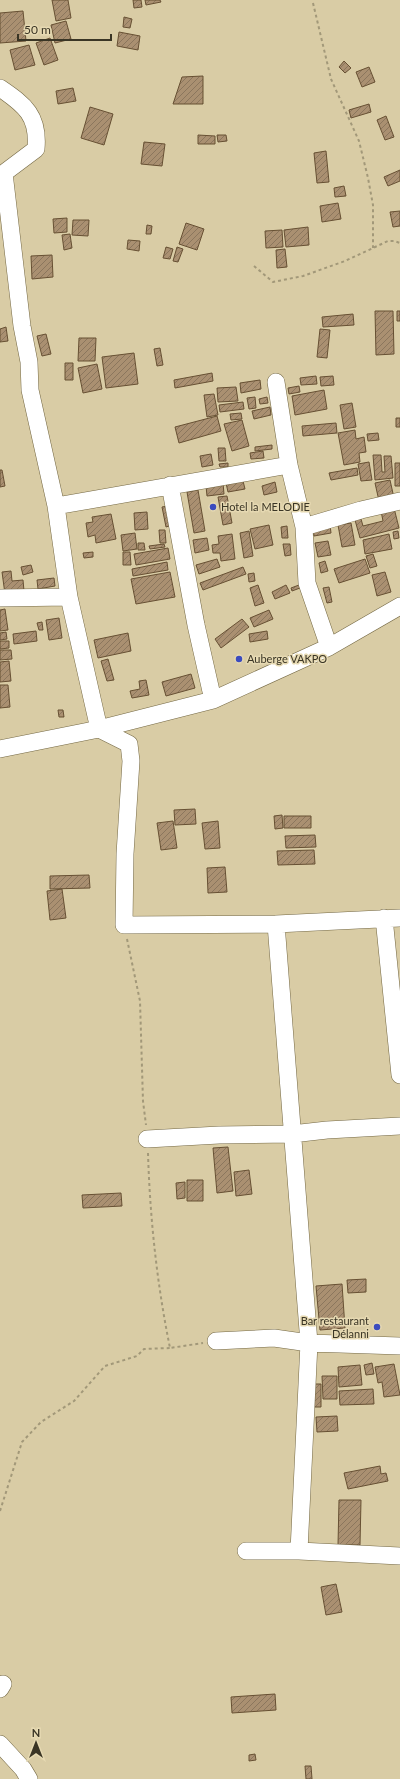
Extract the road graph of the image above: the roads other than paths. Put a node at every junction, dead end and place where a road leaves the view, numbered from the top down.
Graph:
1 (0, 75) edge
2 (0, 88) edge
3 (18, 100) junction
4 (276, 382) dead end
5 (289, 465) junction
6 (170, 485) junction
7 (400, 501) edge
8 (56, 506) junction
9 (304, 527) junction
10 (69, 597) junction
11 (0, 598) edge
12 (400, 606) edge
13 (329, 647) junction
14 (213, 700) junction
15 (99, 729) junction
16 (0, 749) edge
17 (392, 918) edge
18 (276, 924) junction
19 (400, 1075) edge
20 (400, 1126) edge
21 (292, 1134) junction
22 (147, 1139) road end
23 (216, 1341) road end
24 (309, 1343) junction
25 (400, 1346) edge
26 (246, 1551) dead end
27 (299, 1551) junction
28 (400, 1556) edge
29 (0, 1744) edge
30 (29, 1779) edge

1 - 3 street
2 - 3 street
3 - 8 street
4 - 5 street
5 - 6 street
5 - 9 street
6 - 8 street
6 - 14 street
7 - 9 street
8 - 10 street
9 - 13 street
10 - 11 street
10 - 15 street
12 - 13 street
13 - 14 street
14 - 15 street
15 - 16 street
15 - 18 street
17 - 18 street
17 - 19 street
18 - 21 street
20 - 21 street
21 - 22 street
21 - 24 street
23 - 24 street
24 - 25 street
24 - 27 street
26 - 27 street
27 - 28 street
29 - 30 street

